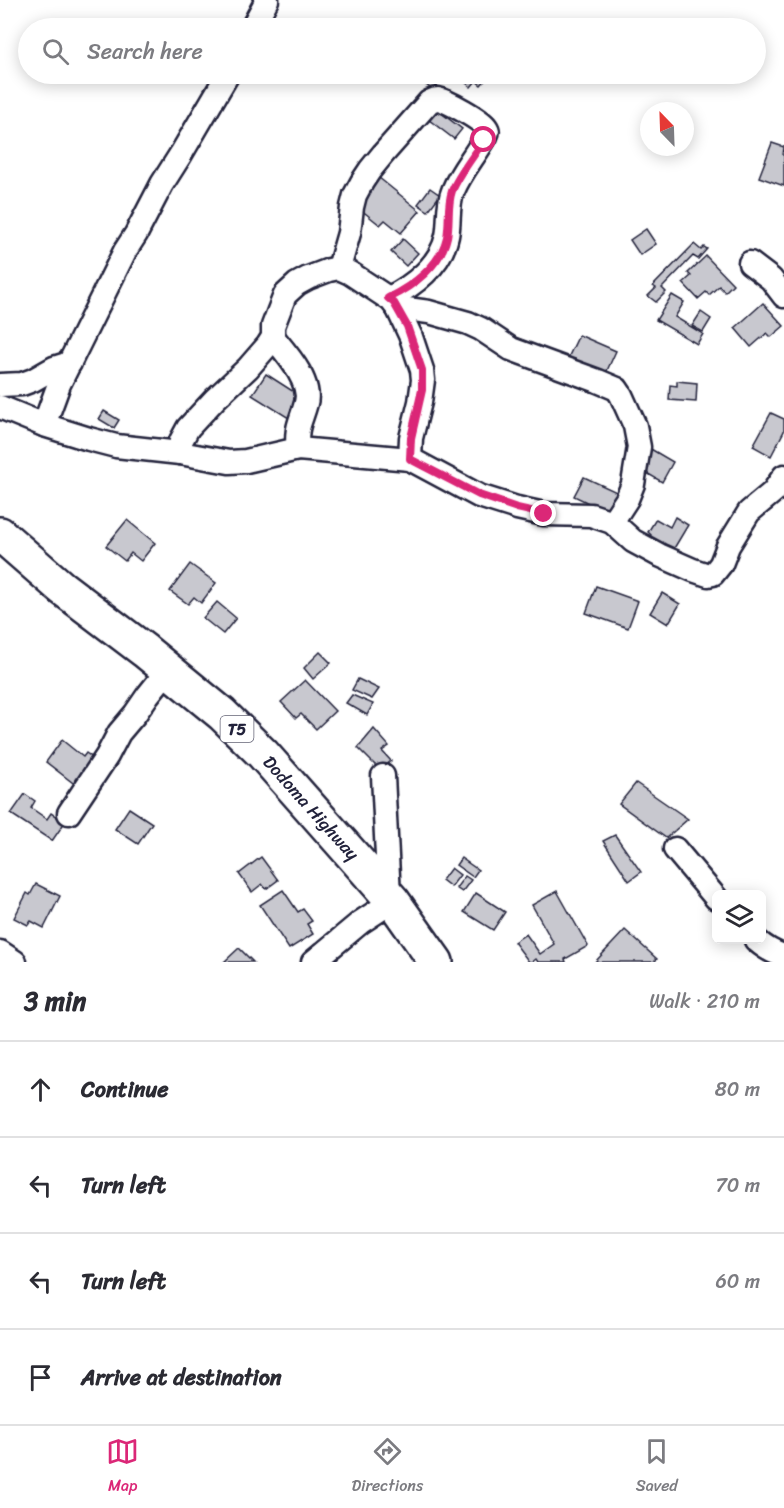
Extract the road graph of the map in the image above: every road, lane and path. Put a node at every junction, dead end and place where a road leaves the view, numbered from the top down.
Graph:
1 (267, 0) edge
2 (257, 18) edge
3 (222, 84) edge
4 (750, 263) dead end
5 (339, 268) junction
6 (784, 296) edge
7 (393, 304) junction
8 (273, 336) junction
9 (70, 363) junction
10 (0, 385) edge
11 (0, 408) edge
12 (44, 424) junction
13 (298, 449) junction
14 (180, 453) junction
15 (410, 459) junction
16 (784, 476) edge
17 (612, 522) junction
18 (2, 540) edge
19 (168, 670) junction
20 (382, 776) dead end
21 (69, 813) dead end
22 (675, 849) dead end
23 (712, 892) edge
24 (391, 899) junction
25 (761, 944) edge
26 (0, 952) edge
27 (784, 956) edge
28 (15, 962) edge
29 (313, 962) edge
30 (436, 962) edge

1 - 2 street
3 - 9 street
4 - 6 street
5 - 7 street
5 - 7 street
5 - 8 street
7 - 15 street
7 - 17 street
8 - 13 street
8 - 14 street
9 - 10 street
9 - 12 street
11 - 12 street
12 - 14 street
13 - 14 street
13 - 15 street
15 - 17 street
16 - 17 street
18 - 19 highway, Dodoma Highway / T5
19 - 21 street
19 - 24 highway, Dodoma Highway / T5
20 - 24 street
22 - 23 street
24 - 29 street
24 - 30 highway, Dodoma Highway / T5
25 - 27 street
26 - 28 street

